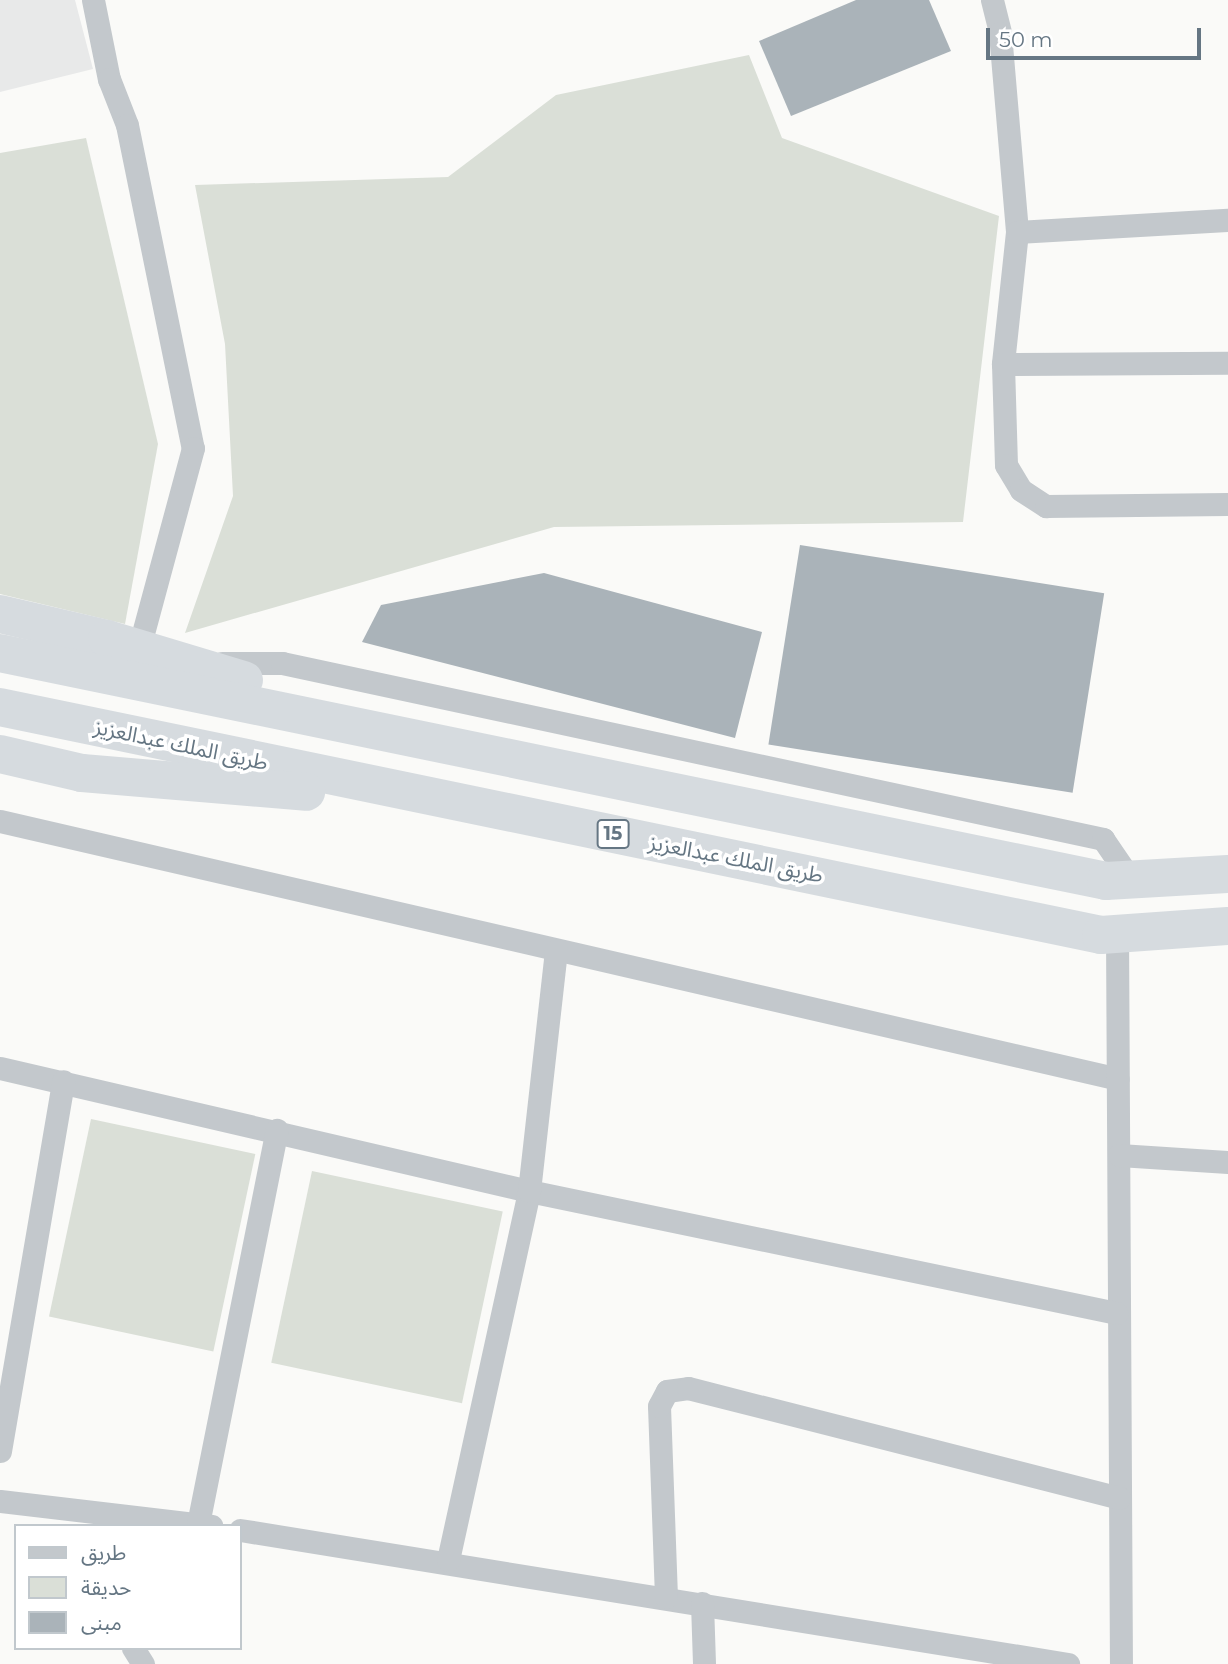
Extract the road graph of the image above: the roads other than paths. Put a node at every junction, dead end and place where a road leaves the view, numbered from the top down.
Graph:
1 (93, 0) edge
2 (992, 0) edge
3 (1228, 220) edge
4 (1017, 232) junction
5 (1228, 363) edge
6 (1003, 364) junction
7 (1228, 504) edge
8 (0, 614) edge
9 (139, 648) junction
10 (0, 653) edge
11 (185, 662) junction
12 (0, 707) edge
13 (491, 753) junction
14 (0, 754) edge
15 (478, 807) junction
16 (0, 821) edge
17 (1228, 874) edge
18 (1131, 880) junction
19 (1228, 926) edge
20 (1116, 931) junction
21 (556, 951) junction
22 (0, 1068) edge
23 (1118, 1079) junction
24 (63, 1081) junction
25 (277, 1130) junction
26 (1119, 1155) junction
27 (1228, 1162) edge
28 (529, 1191) junction
29 (1116, 1313) junction
30 (0, 1451) edge
31 (1119, 1498) junction
32 (0, 1501) edge
33 (45, 1506) junction
34 (56, 1524) edge
35 (197, 1524) edge
36 (205, 1524) edge
37 (242, 1530) edge
38 (448, 1560) junction
39 (666, 1597) junction
40 (702, 1603) junction
41 (704, 1664) edge
42 (1068, 1664) edge
43 (1121, 1664) edge

1 - 9 street
2 - 4 street
3 - 4 street
4 - 6 street
5 - 6 street
6 - 7 street
8 - 9 highway
9 - 11 highway
10 - 13 highway
11 - 13 highway
11 - 18 street
12 - 15 highway, طريق الملك عبدالعزيز / 15
13 - 18 highway
14 - 15 highway
15 - 20 highway, طريق الملك عبدالعزيز / 15
16 - 21 street
17 - 18 highway
19 - 20 highway, طريق الملك عبدالعزيز / 15
20 - 23 street
21 - 23 street
21 - 28 street
22 - 24 street
23 - 26 street
24 - 25 street
24 - 30 street
25 - 28 street
25 - 36 street
26 - 27 street
26 - 29 street
28 - 29 street
28 - 38 street
29 - 31 street
31 - 39 street
31 - 43 street
32 - 33 street
33 - 34 street
33 - 35 street
37 - 38 street
38 - 39 street
39 - 40 street
40 - 41 street
40 - 42 street

